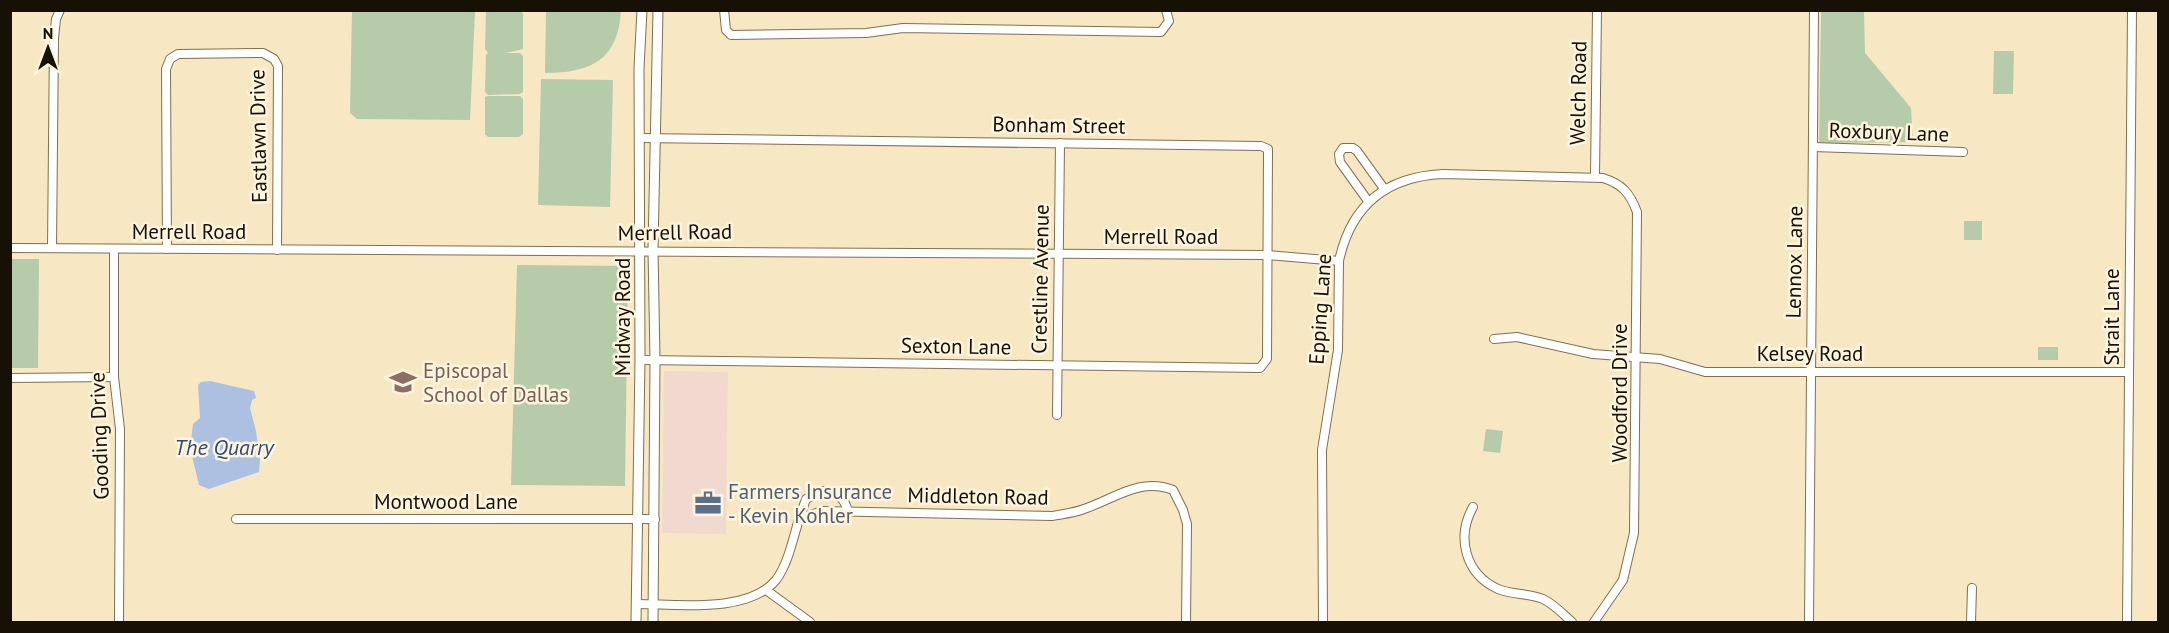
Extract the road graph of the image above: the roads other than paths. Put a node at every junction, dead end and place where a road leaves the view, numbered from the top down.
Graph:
1 (60, 10) edge
2 (642, 10) edge
3 (658, 10) edge
4 (724, 10) edge
5 (1166, 10) edge
6 (1597, 10) edge
7 (1814, 10) edge
8 (2132, 10) edge
9 (639, 138) junction
10 (655, 138) junction
11 (1060, 143) junction
12 (1813, 147) junction
13 (1963, 152) dead end
14 (1595, 176) junction
15 (1385, 190) junction
16 (1368, 201) junction
17 (10, 248) edge
18 (52, 248) junction
19 (114, 249) junction
20 (166, 249) junction
21 (653, 249) junction
22 (277, 250) junction
23 (639, 250) junction
24 (1057, 253) junction
25 (1268, 255) junction
26 (1339, 261) junction
27 (1494, 339) dead end
28 (1637, 357) junction
29 (640, 360) junction
30 (1267, 360) joint
31 (656, 361) junction
32 (1057, 366) junction
33 (1811, 371) junction
34 (2129, 372) junction
35 (114, 376) junction
36 (10, 378) edge
37 (1056, 416) dead end
38 (640, 458) junction
39 (655, 458) junction
40 (1473, 507) dead end
41 (848, 512) junction
42 (236, 519) dead end
43 (639, 519) junction
44 (655, 519) junction
45 (799, 519) junction
46 (1972, 588) dead end
47 (766, 590) junction
48 (637, 604) junction
49 (654, 604) junction
50 (119, 622) edge
51 (636, 622) edge
52 (653, 622) edge
53 (810, 622) edge
54 (1186, 622) edge
55 (1323, 622) edge
56 (1572, 622) edge
57 (1594, 622) edge
58 (1809, 622) edge
59 (1971, 622) edge
60 (2127, 622) edge

1 - 18 street
2 - 9 main road, Midway Road
3 - 10 main road, Midway Road
4 - 5 street
6 - 14 street, Welch Road
7 - 12 street, Lennox Lane
8 - 34 street, Strait Lane
9 - 10 street, Bonham Street
9 - 23 main road, Midway Road
10 - 11 street, Bonham Street
10 - 21 main road, Midway Road
11 - 24 street, Crestline Avenue
11 - 25 street, Bonham Street
12 - 13 street, Roxbury Lane
12 - 33 street, Lennox Lane
14 - 15 street, Epping Lane
14 - 28 street, Woodford Drive
15 - 16 street, Epping Lane
15 - 16 street
16 - 26 street, Epping Lane
17 - 18 street, Merrell Road
18 - 19 street, Merrell Road
19 - 20 street, Merrell Road
19 - 35 street, Gooding Drive
20 - 22 street, Merrell Road
20 - 22 street, Eastlawn Drive
21 - 23 street, Merrell Road
21 - 24 street, Merrell Road
21 - 31 main road, Midway Road
22 - 23 street, Merrell Road
23 - 29 main road, Midway Road
24 - 25 street, Merrell Road
24 - 32 street, Crestline Avenue
25 - 26 street, Merrell Road
25 - 30 street, Bonham Street
26 - 55 street, Epping Lane
27 - 28 street, Kelsey Road
28 - 33 street, Kelsey Road
28 - 57 street, Woodford Drive
29 - 31 street, Sexton Lane
29 - 38 main road, Midway Road
30 - 32 street, Sexton Lane
31 - 32 street, Sexton Lane
31 - 39 main road, Midway Road
32 - 37 street, Crestline Avenue
33 - 34 street, Kelsey Road
33 - 58 street, Lennox Lane
34 - 60 street, Strait Lane
35 - 36 street
35 - 50 street, Gooding Drive
38 - 39 main road
38 - 43 main road, Midway Road
39 - 44 main road, Midway Road
40 - 56 street
41 - 45 street, Middleton Road
41 - 45 street
41 - 54 street, Middleton Road
42 - 43 street, Montwood Lane
43 - 44 street, Montwood Lane
43 - 48 main road, Midway Road
44 - 49 main road, Midway Road
45 - 47 street
46 - 59 street
47 - 49 street
47 - 53 street
48 - 49 street
48 - 51 main road, Midway Road
49 - 52 main road, Midway Road

